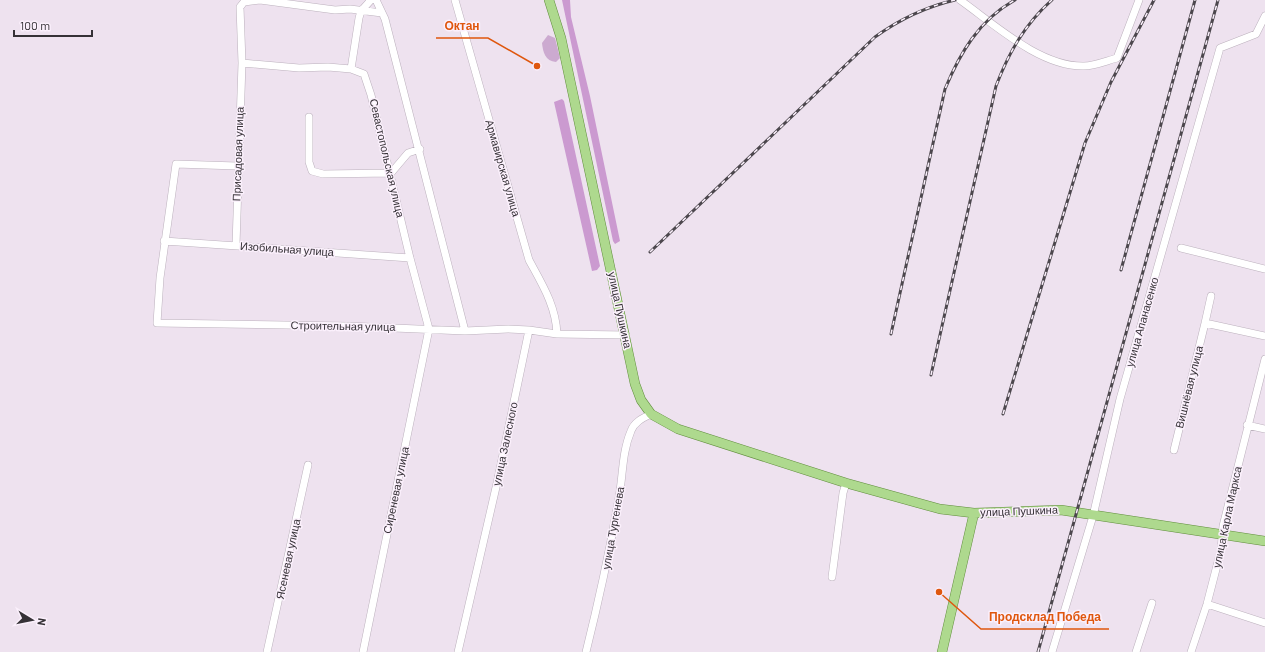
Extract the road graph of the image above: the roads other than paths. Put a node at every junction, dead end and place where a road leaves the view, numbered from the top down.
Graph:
1 (371, 0) edge
2 (376, 0) edge
3 (455, 0) edge
4 (549, 0) edge
5 (960, 0) edge
6 (1139, 0) edge
7 (361, 11) junction
8 (382, 13) junction
9 (1265, 16) edge
10 (242, 63) junction
11 (351, 69) junction
12 (310, 117) dead end
13 (420, 149) junction
14 (237, 166) junction
15 (391, 173) junction
16 (164, 241) junction
17 (236, 245) junction
18 (1181, 248) dead end
19 (410, 258) junction
20 (1265, 269) edge
21 (1211, 296) dead end
22 (1205, 323) junction
23 (429, 329) junction
24 (529, 330) junction
25 (465, 331) junction
26 (557, 334) junction
27 (626, 335) junction
28 (1265, 336) edge
29 (1265, 358) edge
30 (651, 414) junction
31 (1247, 425) junction
32 (1265, 429) edge
33 (1174, 450) dead end
34 (308, 465) dead end
35 (846, 483) junction
36 (974, 513) junction
37 (1093, 516) junction
38 (1221, 535) junction
39 (1265, 541) edge
40 (832, 577) dead end
41 (1152, 603) dead end
42 (1207, 604) junction
43 (1265, 623) edge
44 (1193, 651) edge
45 (267, 652) edge
46 (363, 652) edge
47 (458, 652) edge
48 (586, 652) edge
49 (942, 652) edge
50 (1052, 652) edge
51 (1136, 652) edge

1 - 7 street
2 - 8 street
3 - 26 street, Армавирская улица
4 - 27 main road, улица Пушкина
5 - 6 street
7 - 8 street, Присадовая улица
7 - 10 street, Присадовая улица
7 - 11 street
8 - 13 street
9 - 37 street, улица Апанасенко
10 - 11 street
10 - 14 street, Присадовая улица
11 - 15 street, Севастопольская улица
12 - 15 street
13 - 15 street
13 - 25 street
14 - 16 street
14 - 17 street, Присадовая улица
15 - 19 street, Севастопольская улица
16 - 17 street, Изобильная улица
16 - 23 street, Строительная улица
17 - 19 street, Изобильная улица
18 - 20 street
19 - 23 street, Севастопольская улица
21 - 22 street, Вишнёвая улица
22 - 28 street
22 - 33 street, Вишнёвая улица
23 - 25 street, Строительная улица
23 - 46 street, Сиреневая улица
24 - 25 street, Строительная улица
24 - 26 street
24 - 47 street, улица Залесного
26 - 27 street
27 - 30 main road, улица Пушкина
29 - 31 street, улица Карла Маркса
30 - 35 main road, улица Пушкина
30 - 48 street, улица Тургенева
31 - 32 street
31 - 38 street, улица Карла Маркса
34 - 45 street, Ясеневая улица
35 - 36 main road, улица Пушкина
35 - 40 street
36 - 37 main road, улица Пушкина
36 - 49 main road
37 - 38 main road, улица Пушкина
37 - 50 street, улица Апанасенко
38 - 39 main road, улица Пушкина
38 - 42 street, улица Карла Маркса
41 - 51 street
42 - 43 street
42 - 44 street, улица Карла Маркса

